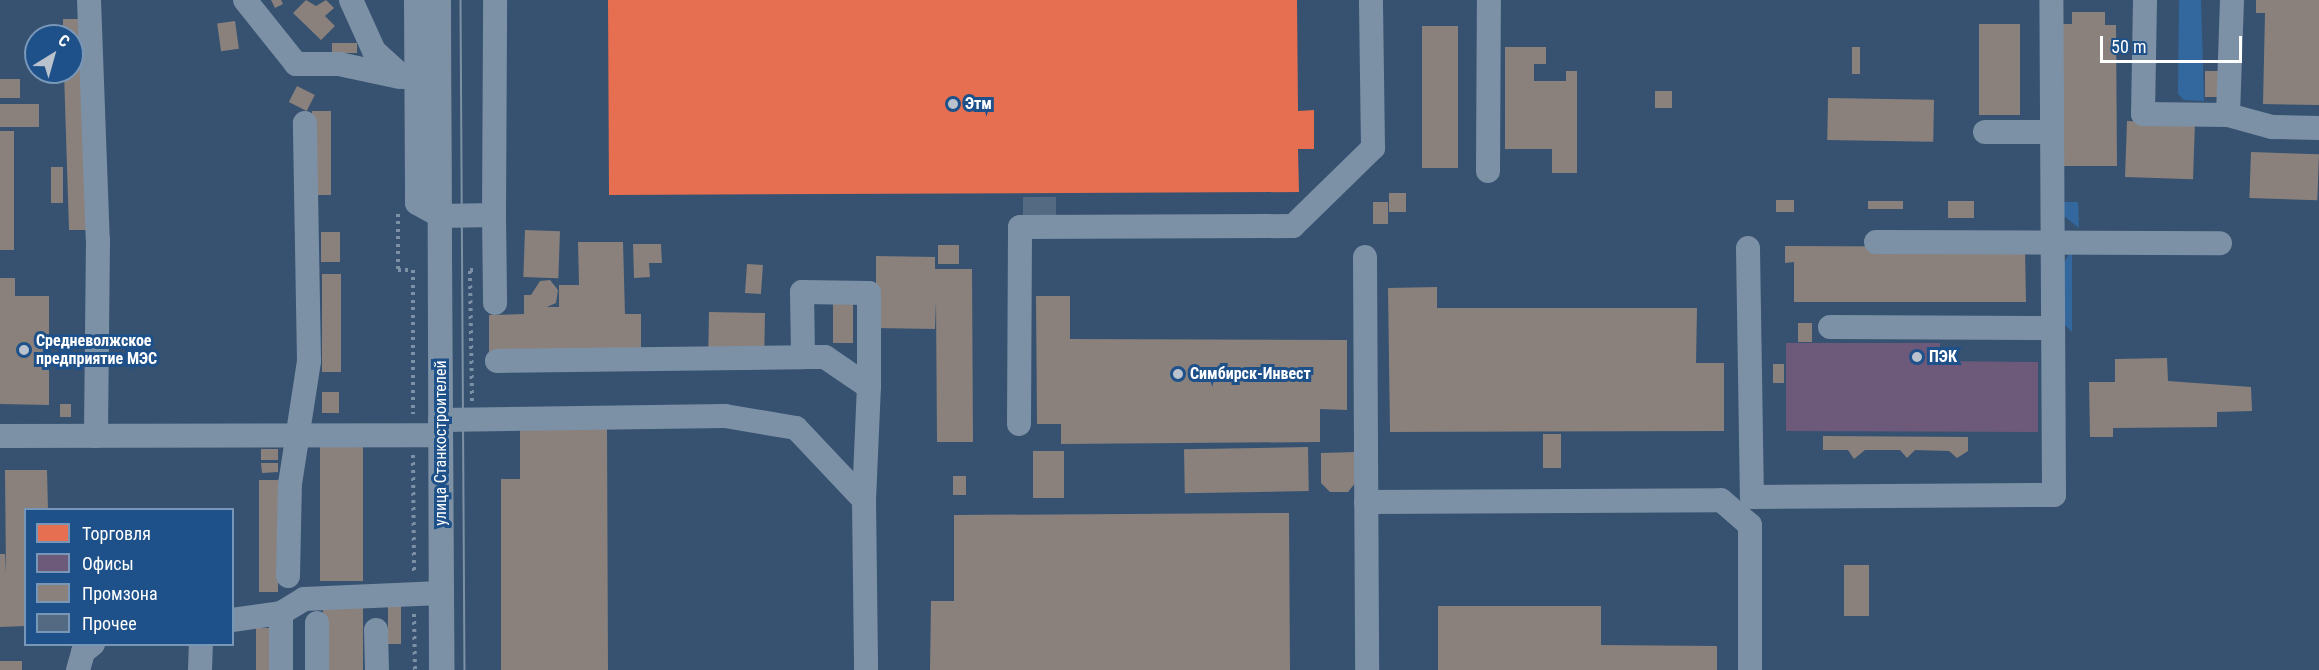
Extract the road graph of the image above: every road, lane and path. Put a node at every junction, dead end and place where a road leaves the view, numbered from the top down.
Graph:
1 (89, 0) edge
2 (245, 0) edge
3 (351, 0) edge
4 (416, 0) edge
5 (439, 0) edge
6 (495, 0) edge
7 (1371, 0) edge
8 (1489, 0) edge
9 (2051, 0) edge
10 (2145, 0) edge
11 (2232, 0) edge
12 (407, 77) junction
13 (2228, 115) junction
14 (305, 123) dead end
15 (2319, 128) edge
16 (1985, 132) dead end
17 (2052, 132) junction
18 (1488, 171) dead end
19 (399, 202) dead end
20 (494, 215) junction
21 (440, 216) junction
22 (1876, 242) dead end
23 (2052, 243) junction
24 (2220, 243) dead end
25 (1748, 249) dead end
26 (1365, 257) dead end
27 (495, 303) dead end
28 (1830, 327) dead end
29 (2053, 328) junction
30 (803, 357) junction
31 (497, 361) dead end
32 (869, 387) junction
33 (1019, 424) dead end
34 (441, 428) junction
35 (298, 435) junction
36 (413, 435) junction
37 (0, 436) edge
38 (96, 436) junction
39 (864, 500) junction
40 (1366, 502) junction
41 (288, 576) dead end
42 (414, 593) junction
43 (441, 593) junction
44 (281, 613) junction
45 (234, 620) edge
46 (376, 630) dead end
47 (281, 640) junction
48 (92, 646) edge
49 (201, 646) edge
50 (78, 670) edge
51 (200, 670) edge
52 (281, 670) edge
53 (317, 670) edge
54 (377, 670) edge
55 (415, 670) edge
56 (441, 670) edge
57 (866, 670) edge
58 (1367, 670) edge
59 (1750, 670) edge

1 - 38 street
2 - 12 street
3 - 12 street
4 - 12 street
5 - 21 street, улица Станкостроителей
6 - 20 street
7 - 33 street
8 - 18 street
9 - 17 street
10 - 13 street
11 - 13 street
12 - 21 street
13 - 15 street
14 - 35 street
16 - 17 street
17 - 23 street
19 - 36 path
20 - 21 street
20 - 27 street
21 - 34 street, улица Станкостроителей
22 - 23 street
23 - 24 street
23 - 29 street
25 - 29 street
26 - 40 street
28 - 29 street
30 - 31 street
30 - 32 street
30 - 32 street
32 - 39 street
34 - 36 street
34 - 39 street
34 - 43 street, улица Станкостроителей
35 - 36 street
35 - 38 street
35 - 41 street
36 - 42 path
37 - 38 street
39 - 57 street
40 - 58 street
40 - 59 street
42 - 43 street
42 - 44 street
42 - 55 path
43 - 56 street, улица Станкостроителей
44 - 45 street
44 - 47 street
46 - 54 street
47 - 52 street
47 - 53 street
48 - 50 street
49 - 51 street

